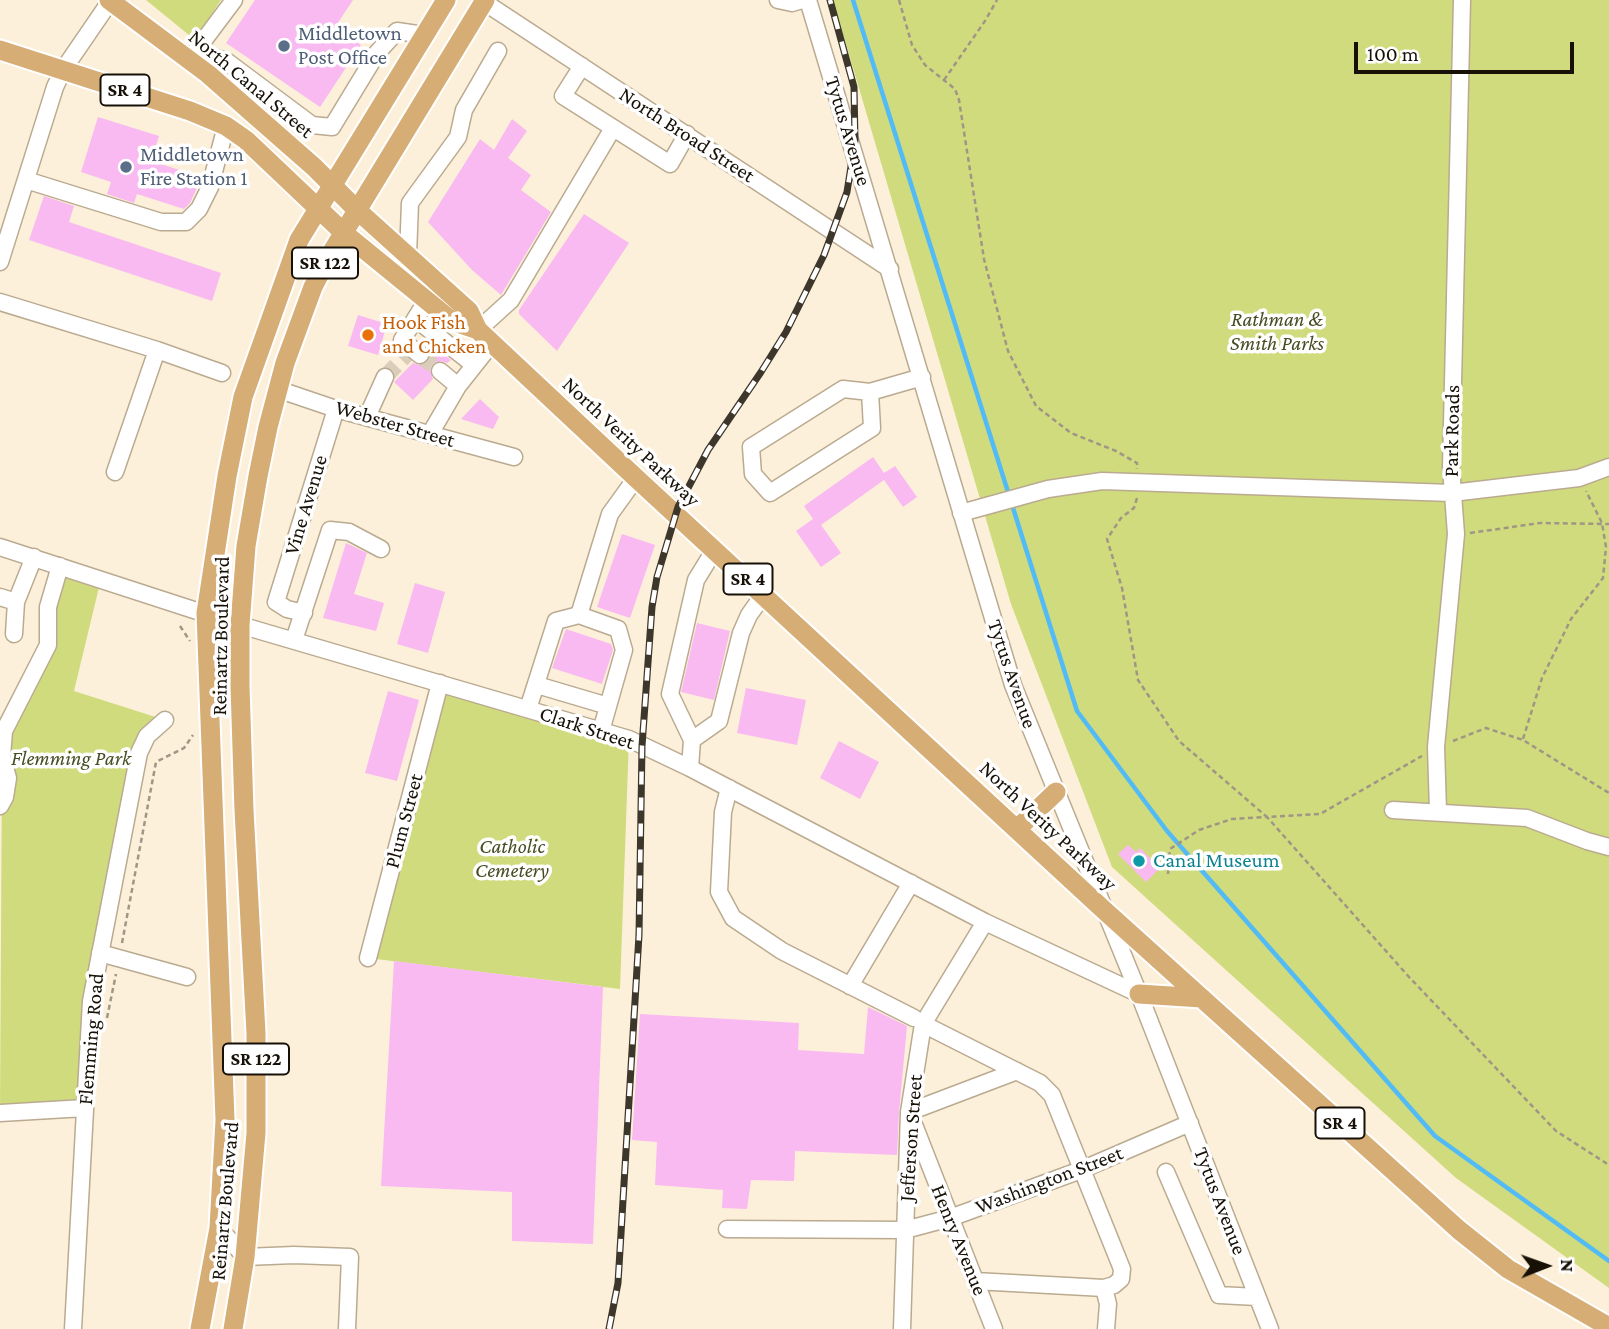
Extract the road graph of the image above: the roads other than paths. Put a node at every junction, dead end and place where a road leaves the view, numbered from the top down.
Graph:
1 (110, 0) edge
2 (234, 0) edge
3 (446, 0) edge
4 (778, 0) edge
5 (802, 0) edge
6 (808, 0) edge
7 (1462, 0) edge
8 (484, 1) edge
9 (425, 35) junction
10 (0, 50) edge
11 (498, 51) dead end
12 (189, 60) junction
13 (582, 66) junction
14 (62, 70) junction
15 (226, 126) junction
16 (613, 128) junction
17 (687, 134) junction
18 (26, 180) junction
19 (332, 185) junction
20 (318, 207) junction
21 (357, 210) junction
22 (344, 233) junction
23 (408, 256) junction
24 (0, 262) edge
25 (890, 269) junction
26 (427, 300) junction
27 (0, 302) edge
28 (415, 319) junction
29 (485, 336) junction
30 (157, 350) junction
31 (413, 352) dead end
32 (474, 365) junction
33 (440, 371) tunnel mouth
34 (222, 373) dead end
35 (385, 377) tunnel mouth
36 (922, 377) junction
37 (458, 386) junction
38 (277, 389) junction
39 (870, 391) junction
40 (336, 409) junction
41 (367, 417) junction
42 (430, 434) junction
43 (514, 457) dead end
44 (1609, 467) edge
45 (115, 472) dead end
46 (636, 478) junction
47 (1452, 493) junction
48 (961, 513) junction
49 (302, 518) junction
50 (330, 530) junction
51 (0, 547) edge
52 (380, 549) dead end
53 (715, 549) junction
54 (291, 554) junction
55 (34, 558) junction
56 (319, 564) junction
57 (60, 566) junction
58 (764, 594) junction
59 (0, 597) edge
60 (16, 602) junction
61 (206, 613) junction
62 (304, 613) junction
63 (579, 615) junction
64 (240, 625) junction
65 (14, 634) dead end
66 (294, 640) junction
67 (440, 683) junction
68 (537, 685) junction
69 (608, 706) junction
70 (528, 709) junction
71 (165, 720) dead end
72 (601, 731) junction
73 (692, 740) junction
74 (690, 768) junction
75 (729, 788) junction
76 (1056, 792) junction
77 (0, 806) edge
78 (1393, 810) dead end
79 (1438, 811) junction
80 (1017, 829) junction
81 (1609, 847) edge
82 (911, 883) junction
83 (1105, 911) junction
84 (985, 922) junction
85 (100, 953) junction
86 (368, 958) dead end
87 (187, 977) dead end
88 (850, 986) junction
89 (1139, 994) junction
90 (1202, 998) junction
91 (919, 1021) junction
92 (1017, 1071) junction
93 (85, 1108) junction
94 (909, 1112) junction
95 (0, 1113) edge
96 (1190, 1124) junction
97 (1081, 1170) junction
98 (1166, 1172) dead end
99 (950, 1218) junction
100 (219, 1228) junction
101 (727, 1229) dead end
102 (905, 1230) junction
103 (245, 1257) junction
104 (975, 1281) junction
105 (1104, 1288) junction
106 (1257, 1297) junction
107 (1609, 1326) edge
108 (73, 1329) edge
109 (200, 1329) edge
110 (233, 1329) edge
111 (347, 1329) edge
112 (902, 1329) edge
113 (994, 1329) edge
114 (1107, 1329) edge
115 (1270, 1329) edge

1 - 12 main road, North Canal Street / SR 4
1 - 14 street
2 - 12 street
3 - 9 main road, Reinartz Boulevard
4 - 5 street
6 - 25 street, Tytus Avenue
7 - 47 street, Park Roads
8 - 13 street, North Broad Street
8 - 21 main road, Reinartz Boulevard / SR 122
9 - 12 street
9 - 19 main road, Reinartz Boulevard
10 - 14 main road, SR 4
11 - 23 street
12 - 19 main road, North Canal Street / SR 4
13 - 16 street
13 - 17 street, North Broad Street
14 - 15 main road, SR 4
14 - 18 street
15 - 18 street
15 - 20 main road, SR 4
16 - 17 street
16 - 29 street
17 - 25 street, North Broad Street
18 - 24 street
19 - 20 main road, Reinartz Boulevard
19 - 21 main road, North Canal Street / SR 4
20 - 22 main road, North Verity Parkway / SR 4
20 - 61 main road, Reinartz Boulevard
21 - 22 main road, Reinartz Boulevard / SR 122
21 - 23 main road, North Verity Parkway / SR 4
22 - 26 main road, North Verity Parkway / SR 4
22 - 38 main road, Reinartz Boulevard / SR 122
23 - 29 main road, North Verity Parkway / SR 4
25 - 36 street, Tytus Avenue
26 - 28 street
26 - 29 main road, North Verity Parkway / SR 4
27 - 30 street
28 - 31 street
28 - 32 street
29 - 32 street
29 - 46 main road, North Verity Parkway / SR 4
30 - 34 street
30 - 45 street
32 - 37 street
33 - 37 street
35 - 41 street
36 - 39 street
36 - 48 street, Tytus Avenue
37 - 42 street
38 - 40 street, Webster Street
38 - 64 main road, Reinartz Boulevard / SR 122
39 - 39 street
40 - 41 street, Webster Street
40 - 49 street, Vine Avenue
41 - 42 street, Webster Street
42 - 43 street, Webster Street
44 - 47 street
46 - 53 main road, North Verity Parkway / SR 4
46 - 63 street
47 - 48 street, Park Roads
47 - 79 street
48 - 76 street, Tytus Avenue
49 - 50 street
49 - 54 street, Vine Avenue
50 - 52 street
50 - 56 street
51 - 55 street, Clark Street
53 - 58 main road, North Verity Parkway / SR 4
53 - 73 street
54 - 56 street
54 - 62 street, Vine Avenue
55 - 57 street, Clark Street
55 - 60 street
56 - 62 street
57 - 61 street, Clark Street
57 - 77 street
58 - 73 street
58 - 80 main road, North Verity Parkway / SR 4
59 - 60 street
60 - 65 street
61 - 64 street, Clark Street
61 - 100 main road, Reinartz Boulevard
62 - 66 street
63 - 68 street
63 - 69 street
64 - 66 street, Clark Street
64 - 103 main road, Reinartz Boulevard / SR 122
66 - 67 street, Clark Street
67 - 70 street, Clark Street
67 - 86 street, Plum Street
68 - 69 street
68 - 70 street
69 - 72 street
70 - 72 street, Clark Street
71 - 85 street, Flemming Road
72 - 74 street, Clark Street
73 - 74 street
74 - 75 street, Clark Street
75 - 82 street, Clark Street
75 - 88 street
76 - 80 main road
76 - 83 street, Tytus Avenue
78 - 79 street
79 - 81 street
80 - 83 main road, North Verity Parkway / SR 4
82 - 84 street, Clark Street
82 - 88 street
83 - 89 street, Tytus Avenue
83 - 90 main road, North Verity Parkway / SR 4
84 - 89 street, Clark Street
84 - 91 street, Jefferson Street
85 - 87 street
85 - 93 street, Flemming Road
88 - 91 street
89 - 90 main road
89 - 96 street, Tytus Avenue
90 - 107 main road, North Verity Parkway / SR 4
91 - 92 street
91 - 94 street, Jefferson Street
92 - 94 street
92 - 97 street
93 - 95 street
93 - 108 street, Flemming Road
94 - 99 street, Henry Avenue
94 - 102 street, Jefferson Street
96 - 97 street, Washington Street
96 - 106 street, Tytus Avenue
97 - 99 street, Washington Street
97 - 105 street
98 - 106 street
99 - 102 street, Washington Street
99 - 104 street, Henry Avenue
100 - 103 street
100 - 109 main road, Reinartz Boulevard
101 - 102 street, Washington Street
102 - 112 street, Jefferson Street
103 - 110 main road, Reinartz Boulevard / SR 122
103 - 111 street
104 - 105 street
104 - 113 street, Henry Avenue
105 - 114 street
106 - 115 street, Tytus Avenue

